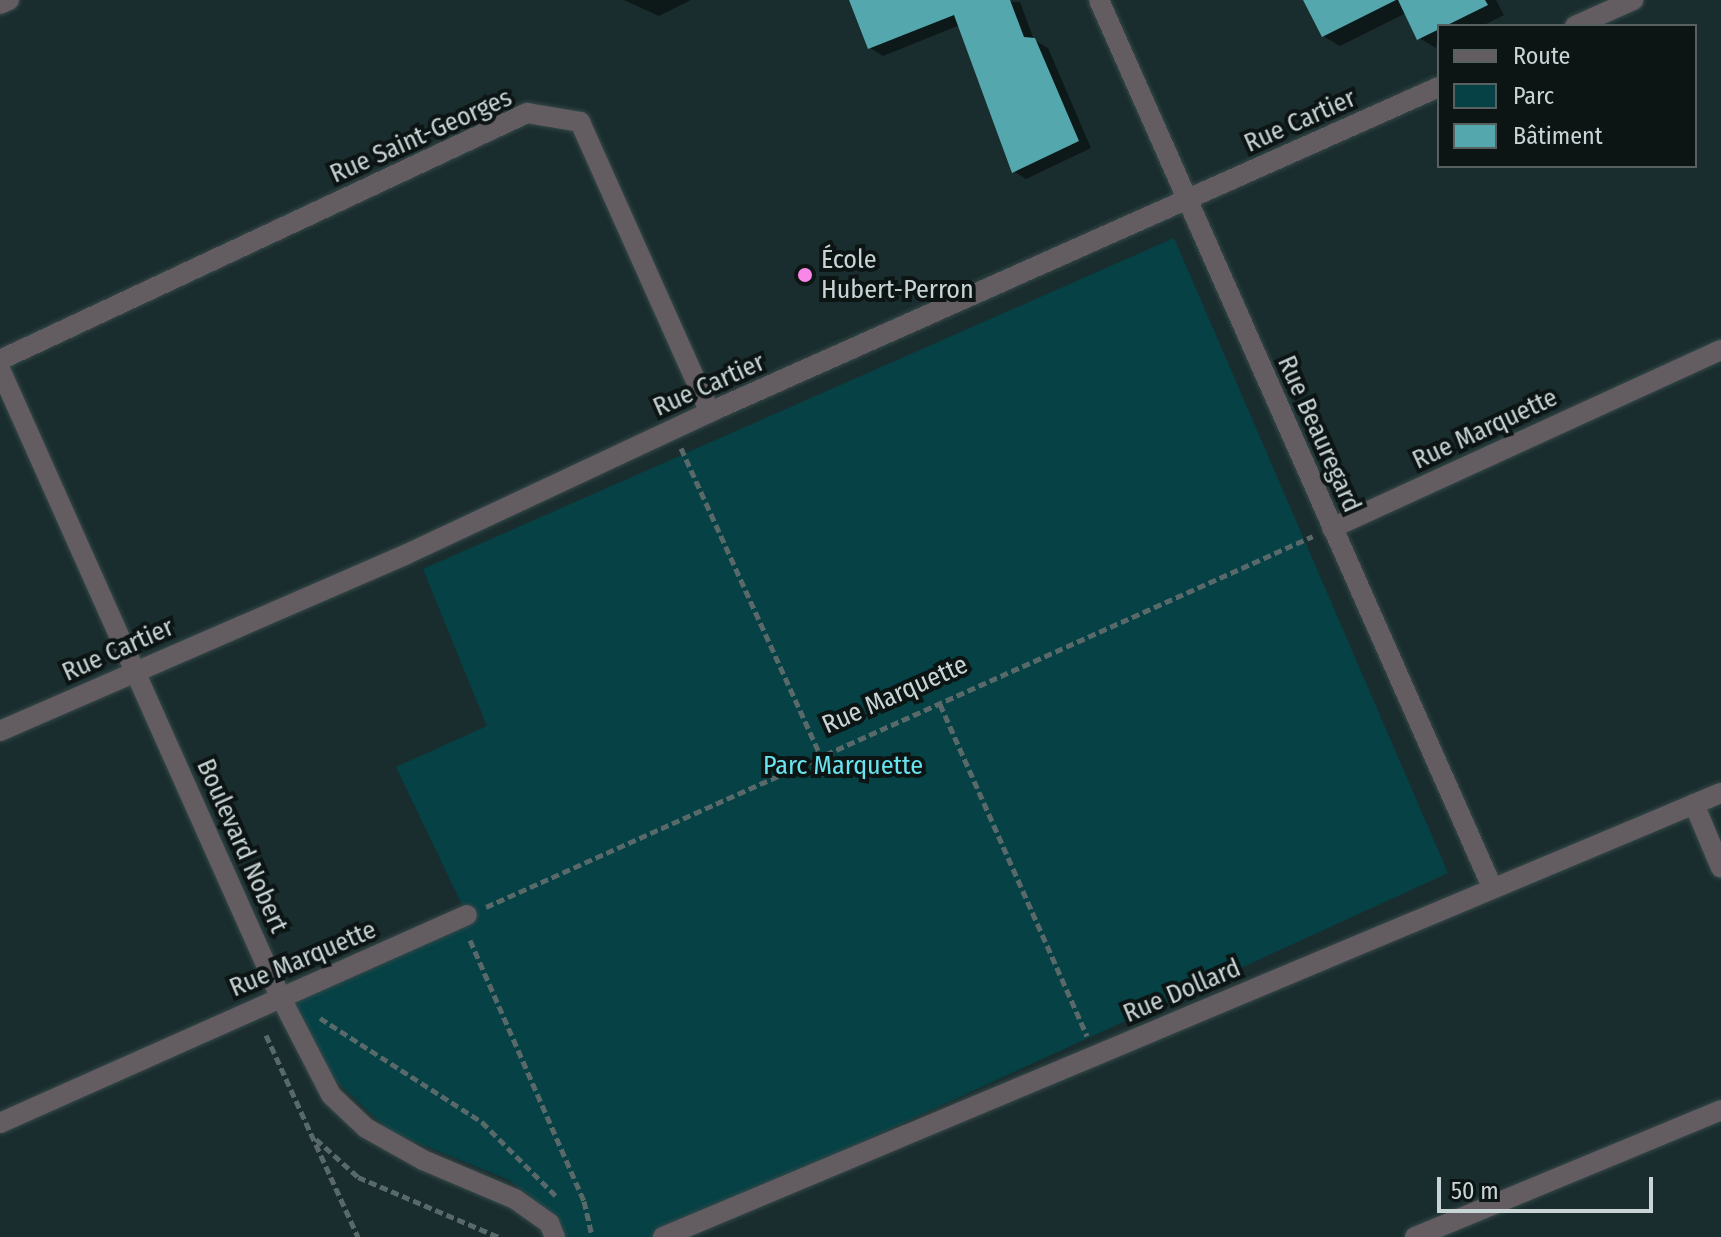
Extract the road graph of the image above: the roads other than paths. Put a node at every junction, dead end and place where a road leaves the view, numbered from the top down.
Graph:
1 (9, 0) edge
2 (1099, 0) edge
3 (1633, 0) edge
4 (0, 4) edge
5 (1579, 24) edge
6 (1437, 88) edge
7 (1188, 200) junction
8 (1721, 350) edge
9 (0, 360) edge
10 (0, 369) edge
11 (710, 412) junction
12 (1332, 528) junction
13 (135, 671) junction
14 (0, 731) edge
15 (1721, 793) edge
16 (1694, 804) junction
17 (1721, 868) edge
18 (1493, 889) junction
19 (467, 915) road end
20 (280, 996) junction
21 (1721, 1110) edge
22 (0, 1123) edge
23 (555, 1237) edge
24 (663, 1237) edge
25 (1415, 1237) edge

1 - 4 street
2 - 7 street, Rue Beauregard
3 - 5 street
6 - 7 street, Rue Cartier
7 - 11 street, Rue Cartier
7 - 12 street, Rue Beauregard
8 - 12 street, Rue Marquette
9 - 11 street, Rue Saint-Georges
10 - 13 street, Boulevard Nobert
11 - 13 street, Rue Cartier
12 - 18 street, Rue Beauregard
13 - 14 street, Rue Cartier
13 - 20 street, Boulevard Nobert
15 - 16 street, Rue Dollard
16 - 17 street
16 - 18 street, Rue Dollard
18 - 24 street, Rue Dollard
19 - 20 street, Rue Marquette
20 - 22 street, Rue Marquette
20 - 23 street, Boulevard Nobert
21 - 25 street

